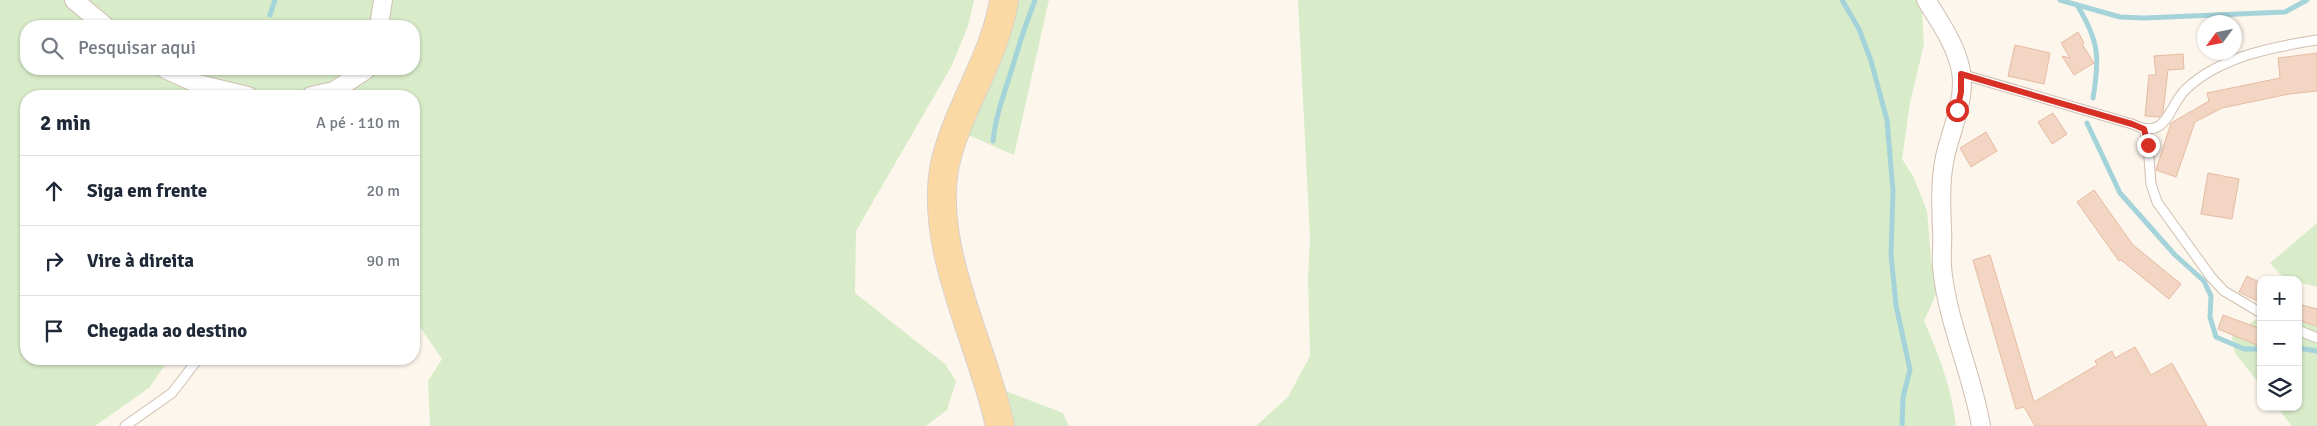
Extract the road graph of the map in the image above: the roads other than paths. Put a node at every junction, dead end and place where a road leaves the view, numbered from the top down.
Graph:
1 (74, 0) edge
2 (382, 0) edge
3 (1004, 0) edge
4 (1926, 0) edge
5 (98, 20) edge
6 (380, 20) edge
7 (2317, 40) edge
8 (1961, 74) junction
9 (174, 75) edge
10 (358, 75) edge
11 (198, 90) edge
12 (336, 90) edge
13 (2144, 129) junction
14 (2257, 310) edge
15 (2302, 332) edge
16 (2317, 338) edge
17 (193, 365) edge
18 (125, 426) edge
19 (1000, 426) edge
20 (1981, 426) edge

1 - 5 street
2 - 6 street
3 - 19 main road
4 - 8 street
7 - 13 lane
8 - 13 lane
8 - 20 street
9 - 11 street
10 - 12 street
13 - 14 lane
15 - 16 lane
17 - 18 lane

